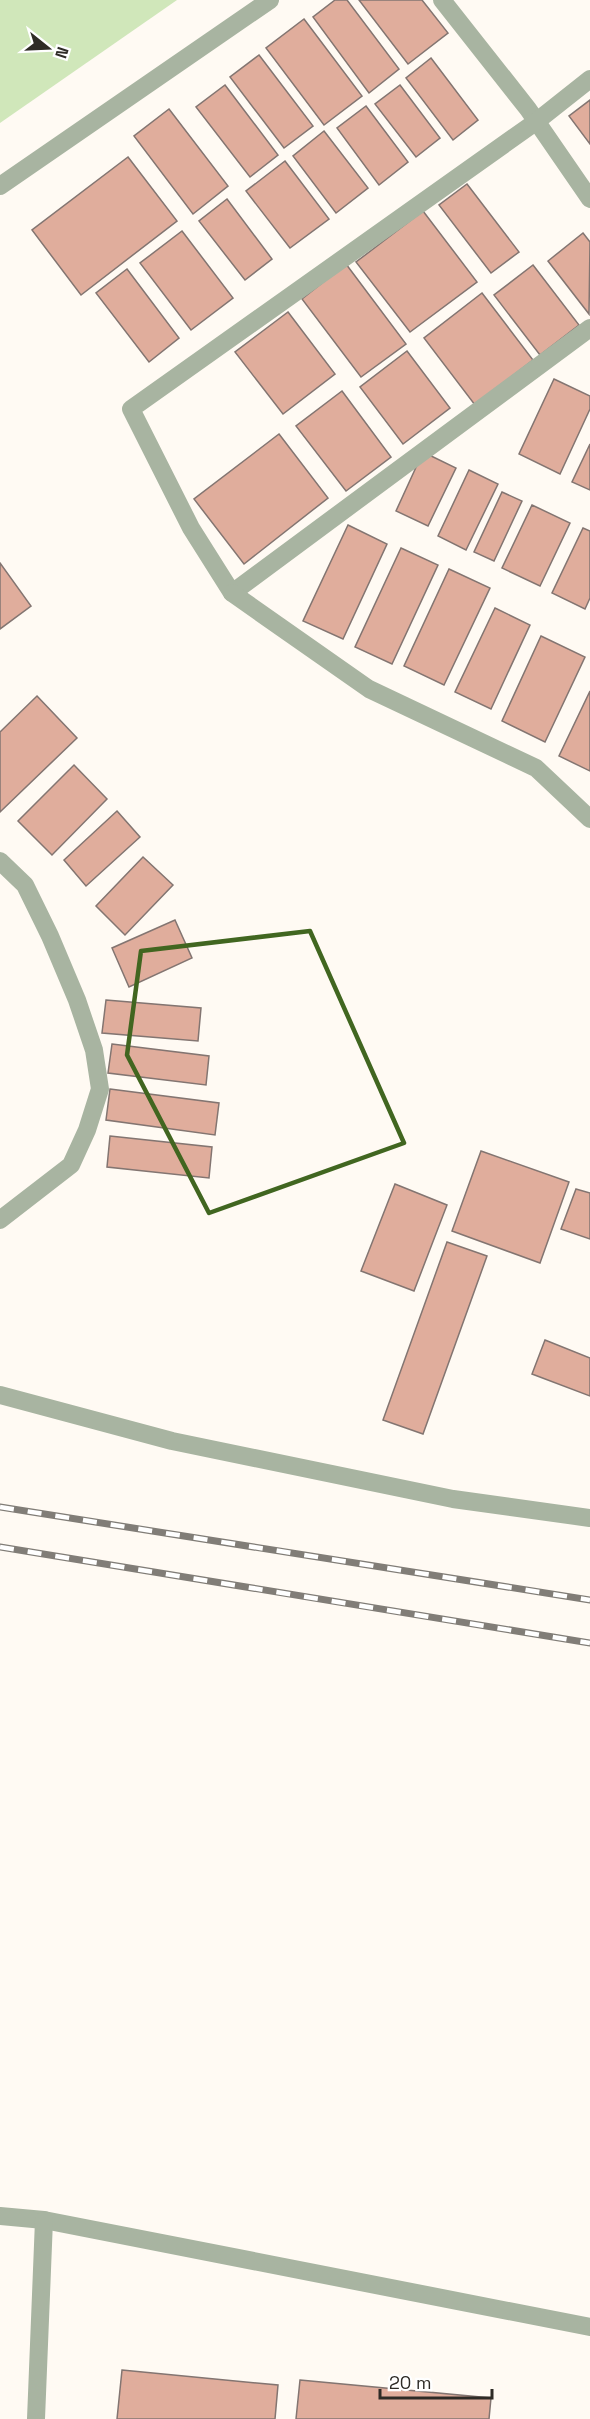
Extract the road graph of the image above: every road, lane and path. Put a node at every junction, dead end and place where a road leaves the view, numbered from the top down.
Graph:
1 (270, 0) edge
2 (442, 0) edge
3 (590, 79) edge
4 (537, 121) junction
5 (0, 186) edge
6 (590, 200) edge
7 (590, 328) edge
8 (232, 593) junction
9 (590, 819) edge
10 (0, 861) edge
11 (0, 1220) edge
12 (0, 1395) edge
13 (590, 1518) edge
14 (0, 2216) edge
15 (44, 2220) junction
16 (590, 2327) edge
17 (36, 2419) edge

1 - 5 street
2 - 4 street
3 - 4 street
4 - 6 street
4 - 8 street
7 - 8 street
8 - 9 street
10 - 11 street
12 - 13 street
14 - 15 street
15 - 16 street
15 - 17 street

